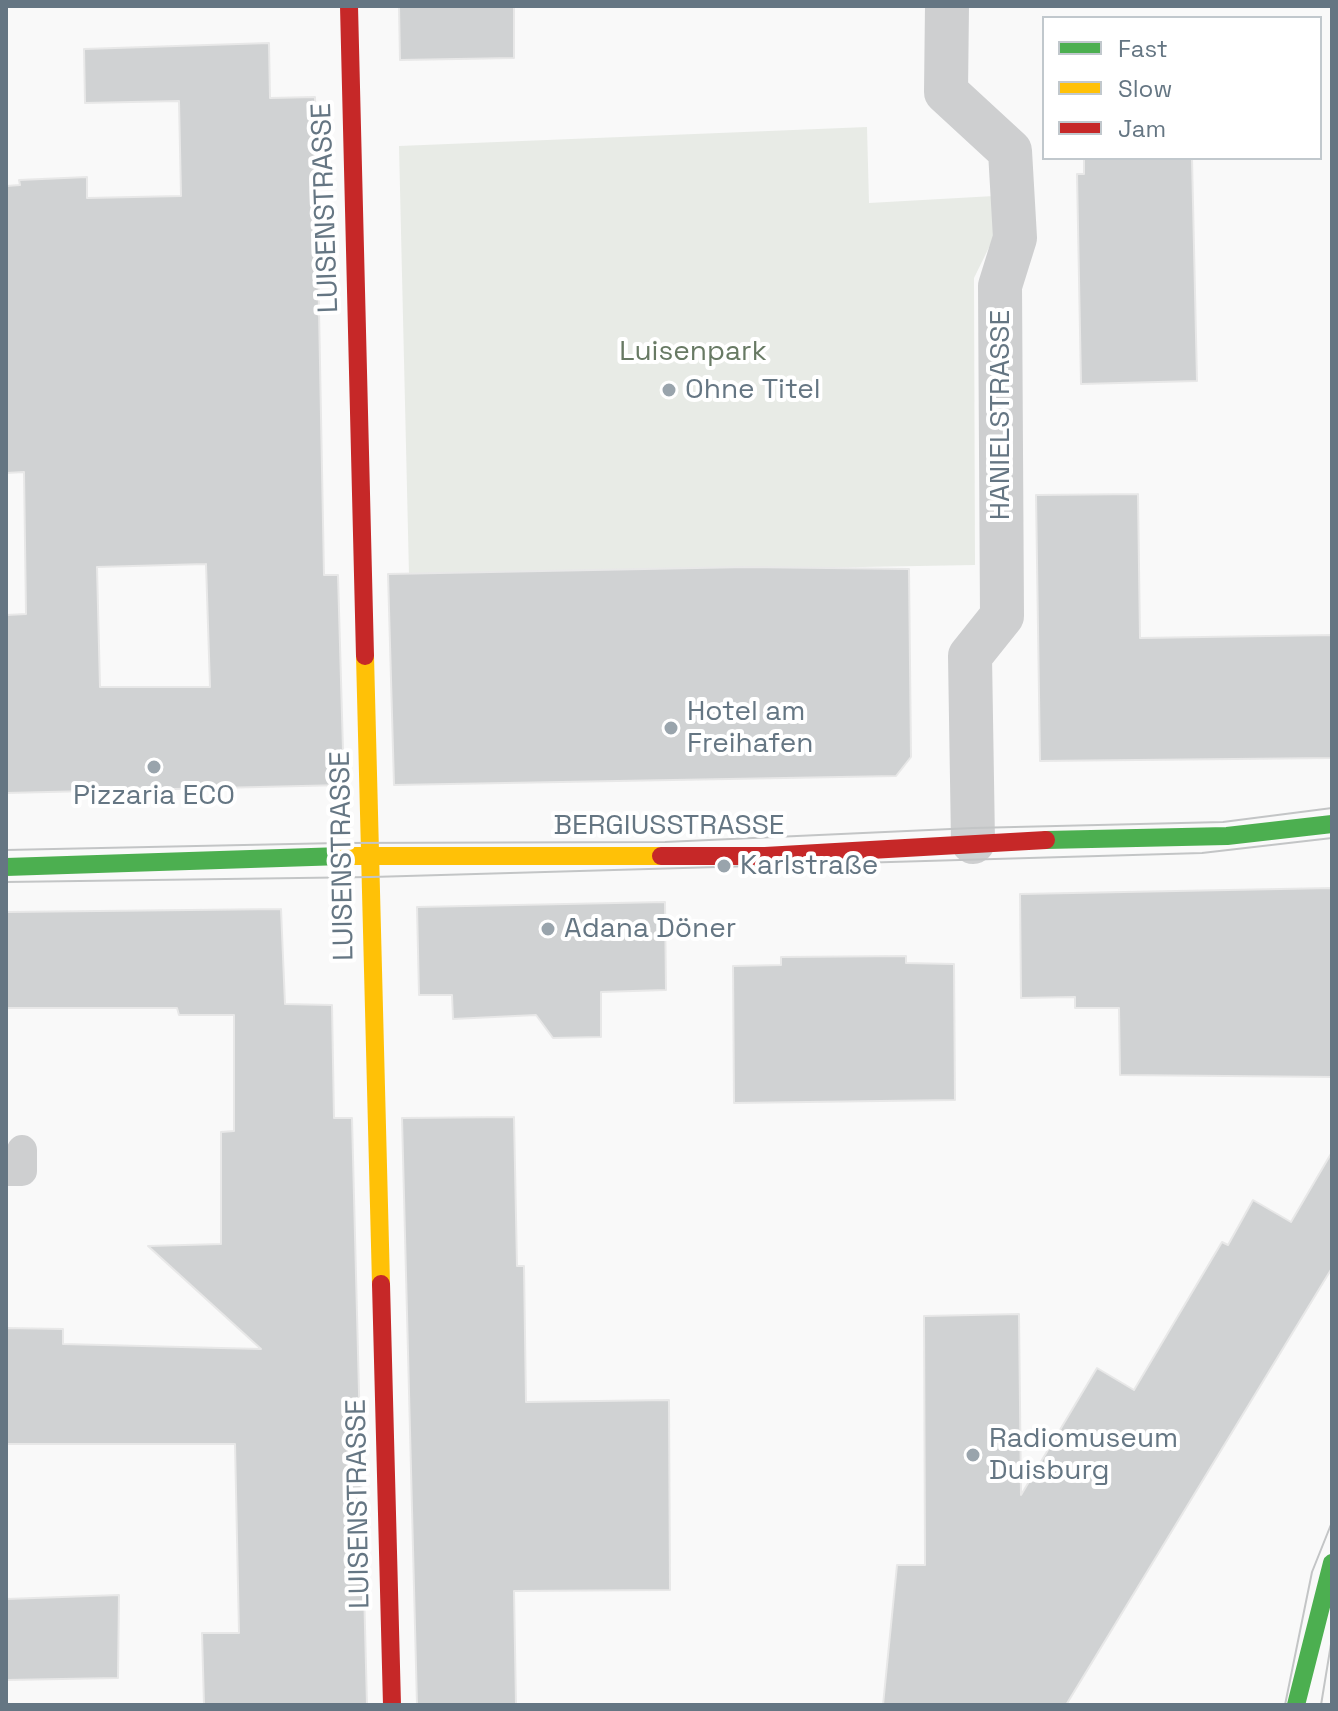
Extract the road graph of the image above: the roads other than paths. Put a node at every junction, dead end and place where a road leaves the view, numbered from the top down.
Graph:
1 (349, 6) edge
2 (947, 6) edge
3 (1332, 824) edge
4 (973, 842) junction
5 (371, 855) junction
6 (6, 867) edge
7 (1331, 1569) edge
8 (1300, 1702) edge
9 (392, 1705) edge

1 - 5 street, LUISENSTRASSE
2 - 4 street, HANIELSTRASSE
3 - 4 street, BERGIUSSTRASSE
4 - 5 street, BERGIUSSTRASSE
5 - 6 street, BERGIUSSTRASSE
5 - 9 street, LUISENSTRASSE
7 - 8 street

